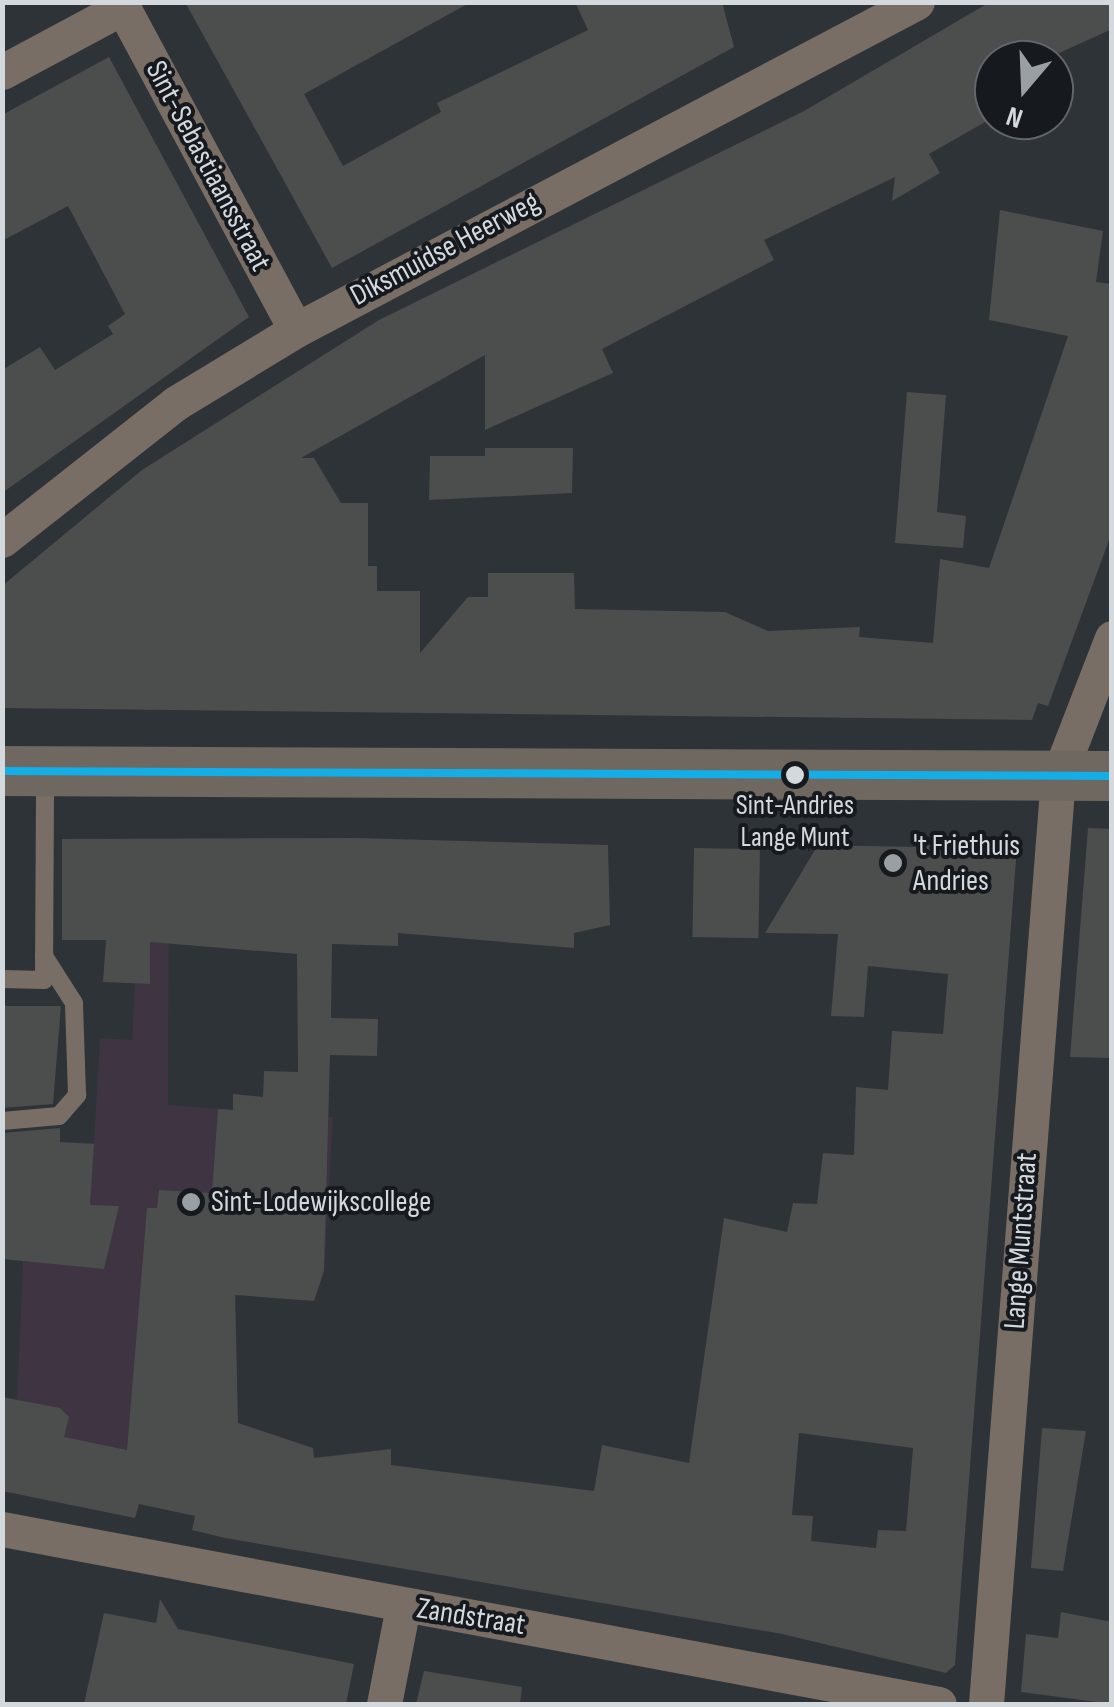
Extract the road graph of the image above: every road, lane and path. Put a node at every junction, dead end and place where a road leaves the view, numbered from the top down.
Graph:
1 (917, 2) edge
2 (122, 4) edge
3 (2, 72) edge
4 (296, 330) junction
5 (2, 540) edge
6 (1112, 638) edge
7 (24, 771) edge
8 (1112, 776) edge
9 (1058, 777) junction
10 (44, 956) junction
11 (2, 979) edge
12 (2, 1121) edge
13 (2, 1529) edge
14 (403, 1606) junction
15 (384, 1704) edge
16 (939, 1704) edge
17 (986, 1704) edge

1 - 4 street, Diksmuidse Heerweg
2 - 3 street
2 - 4 street, Sint-Sebastiaansstraat
4 - 5 street, Diksmuidse Heerweg
6 - 9 street, Lange Muntstraat
7 - 9 main road
7 - 10 lane
8 - 9 main road
9 - 17 street, Lange Muntstraat
10 - 11 lane
10 - 12 lane
13 - 14 street, Zandstraat
14 - 15 street
14 - 16 street, Zandstraat

